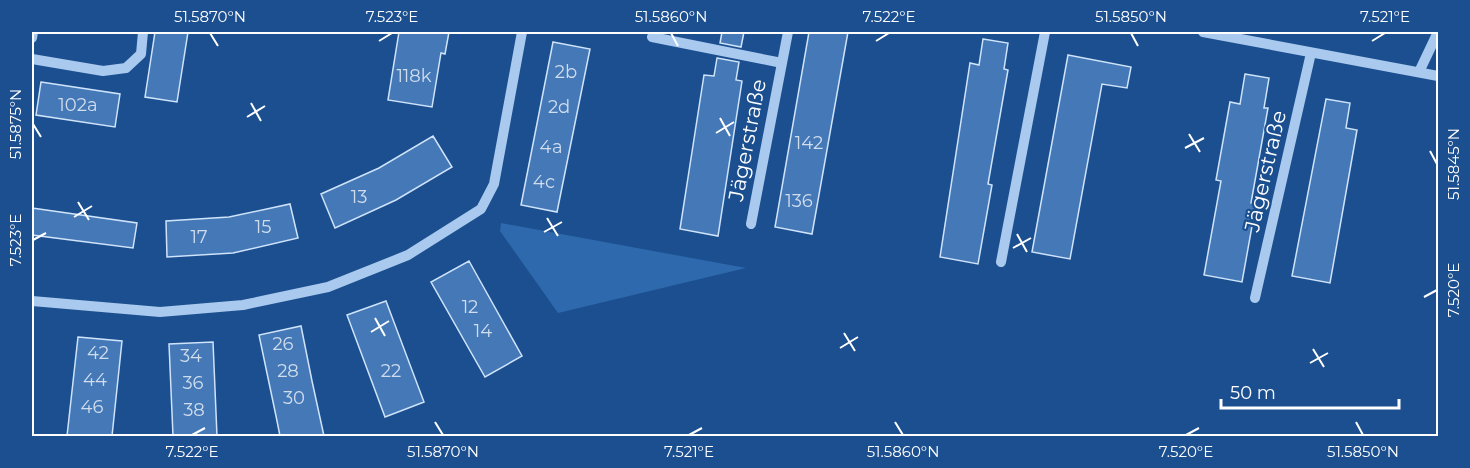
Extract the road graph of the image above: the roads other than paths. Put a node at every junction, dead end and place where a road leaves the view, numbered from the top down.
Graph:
1 (33, 32) edge
2 (143, 32) edge
3 (522, 32) edge
4 (788, 32) edge
5 (1045, 32) edge
6 (1203, 32) edge
7 (1438, 32) edge
8 (652, 37) dead end
9 (32, 38) edge
10 (1311, 53) junction
11 (32, 59) edge
12 (782, 63) junction
13 (1419, 72) junction
14 (1438, 76) edge
15 (751, 224) dead end
16 (1001, 262) dead end
17 (1255, 298) dead end
18 (32, 301) edge

1 - 9 street
2 - 11 street
3 - 18 street
4 - 12 street, Jägerstraße
5 - 16 street
6 - 10 street
7 - 13 street
8 - 12 street, Jägerstraße
10 - 13 street
10 - 17 street, Jägerstraße
12 - 15 street, Jägerstraße
13 - 14 street

